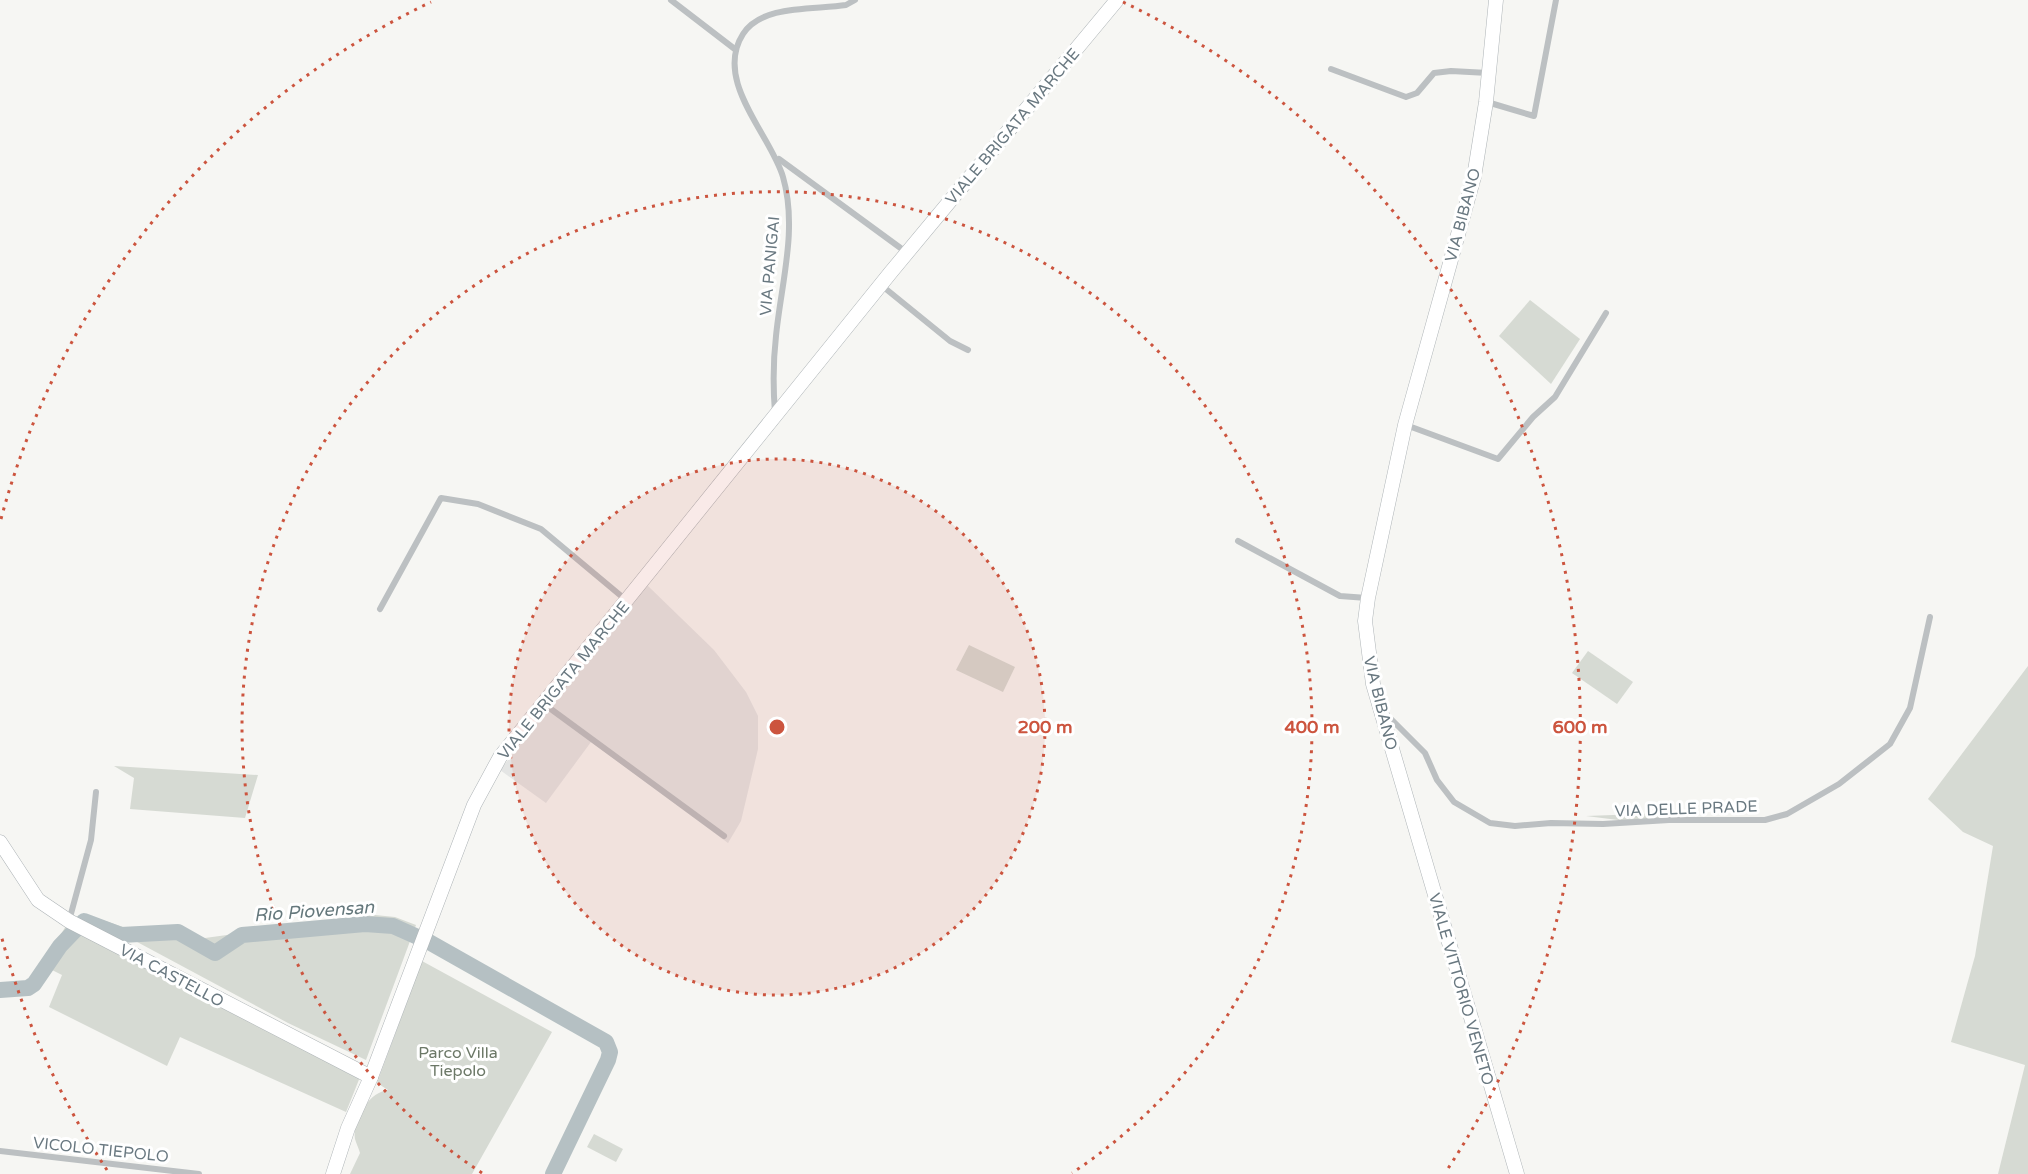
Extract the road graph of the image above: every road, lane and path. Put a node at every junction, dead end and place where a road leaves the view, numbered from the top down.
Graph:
1 (671, 0) edge
2 (855, 0) edge
3 (1117, 0) edge
4 (1496, 0) edge
5 (1556, 0) edge
6 (736, 50) junction
7 (1331, 69) dead end
8 (1489, 73) junction
9 (1486, 102) junction
10 (779, 159) dead end
11 (907, 253) junction
12 (880, 285) junction
13 (1606, 313) dead end
14 (968, 351) dead end
15 (775, 417) junction
16 (1405, 425) junction
17 (1238, 541) dead end
18 (1368, 598) junction
19 (626, 600) junction
20 (380, 609) dead end
21 (1930, 617) dead end
22 (544, 704) junction
23 (1380, 708) junction
24 (96, 792) dead end
25 (1407, 803) joint
26 (724, 836) dead end
27 (0, 842) edge
28 (70, 922) junction
29 (371, 1077) junction
30 (0, 1151) edge
31 (200, 1174) edge
32 (333, 1174) edge
33 (1517, 1174) edge

1 - 6 street
2 - 6 street
3 - 11 street, VIALE BRIGATA MARCHE
4 - 8 street, VIA BIBANO
5 - 9 street
6 - 15 street, VIA PANIGAI
7 - 8 street
8 - 9 street, VIA BIBANO
9 - 16 street, VIA BIBANO
10 - 11 street
11 - 12 street, VIALE BRIGATA MARCHE
12 - 14 street
12 - 15 street, VIALE BRIGATA MARCHE
13 - 16 street
15 - 19 street, VIALE BRIGATA MARCHE
16 - 18 street, VIA BIBANO
17 - 18 street
18 - 23 street, VIA BIBANO
19 - 20 street
19 - 22 street, VIALE BRIGATA MARCHE
21 - 23 street, VIA DELLE PRADE
22 - 26 street
22 - 29 street, VIALE BRIGATA MARCHE
23 - 25 street, VIA BIBANO
24 - 28 street
25 - 33 street, VIALE VITTORIO VENETO
27 - 28 street, VIA CASTELLO
28 - 29 street, VIA CASTELLO
29 - 32 street, VIALE BRIGATA MARCHE
30 - 31 street, VICOLO TIEPOLO

